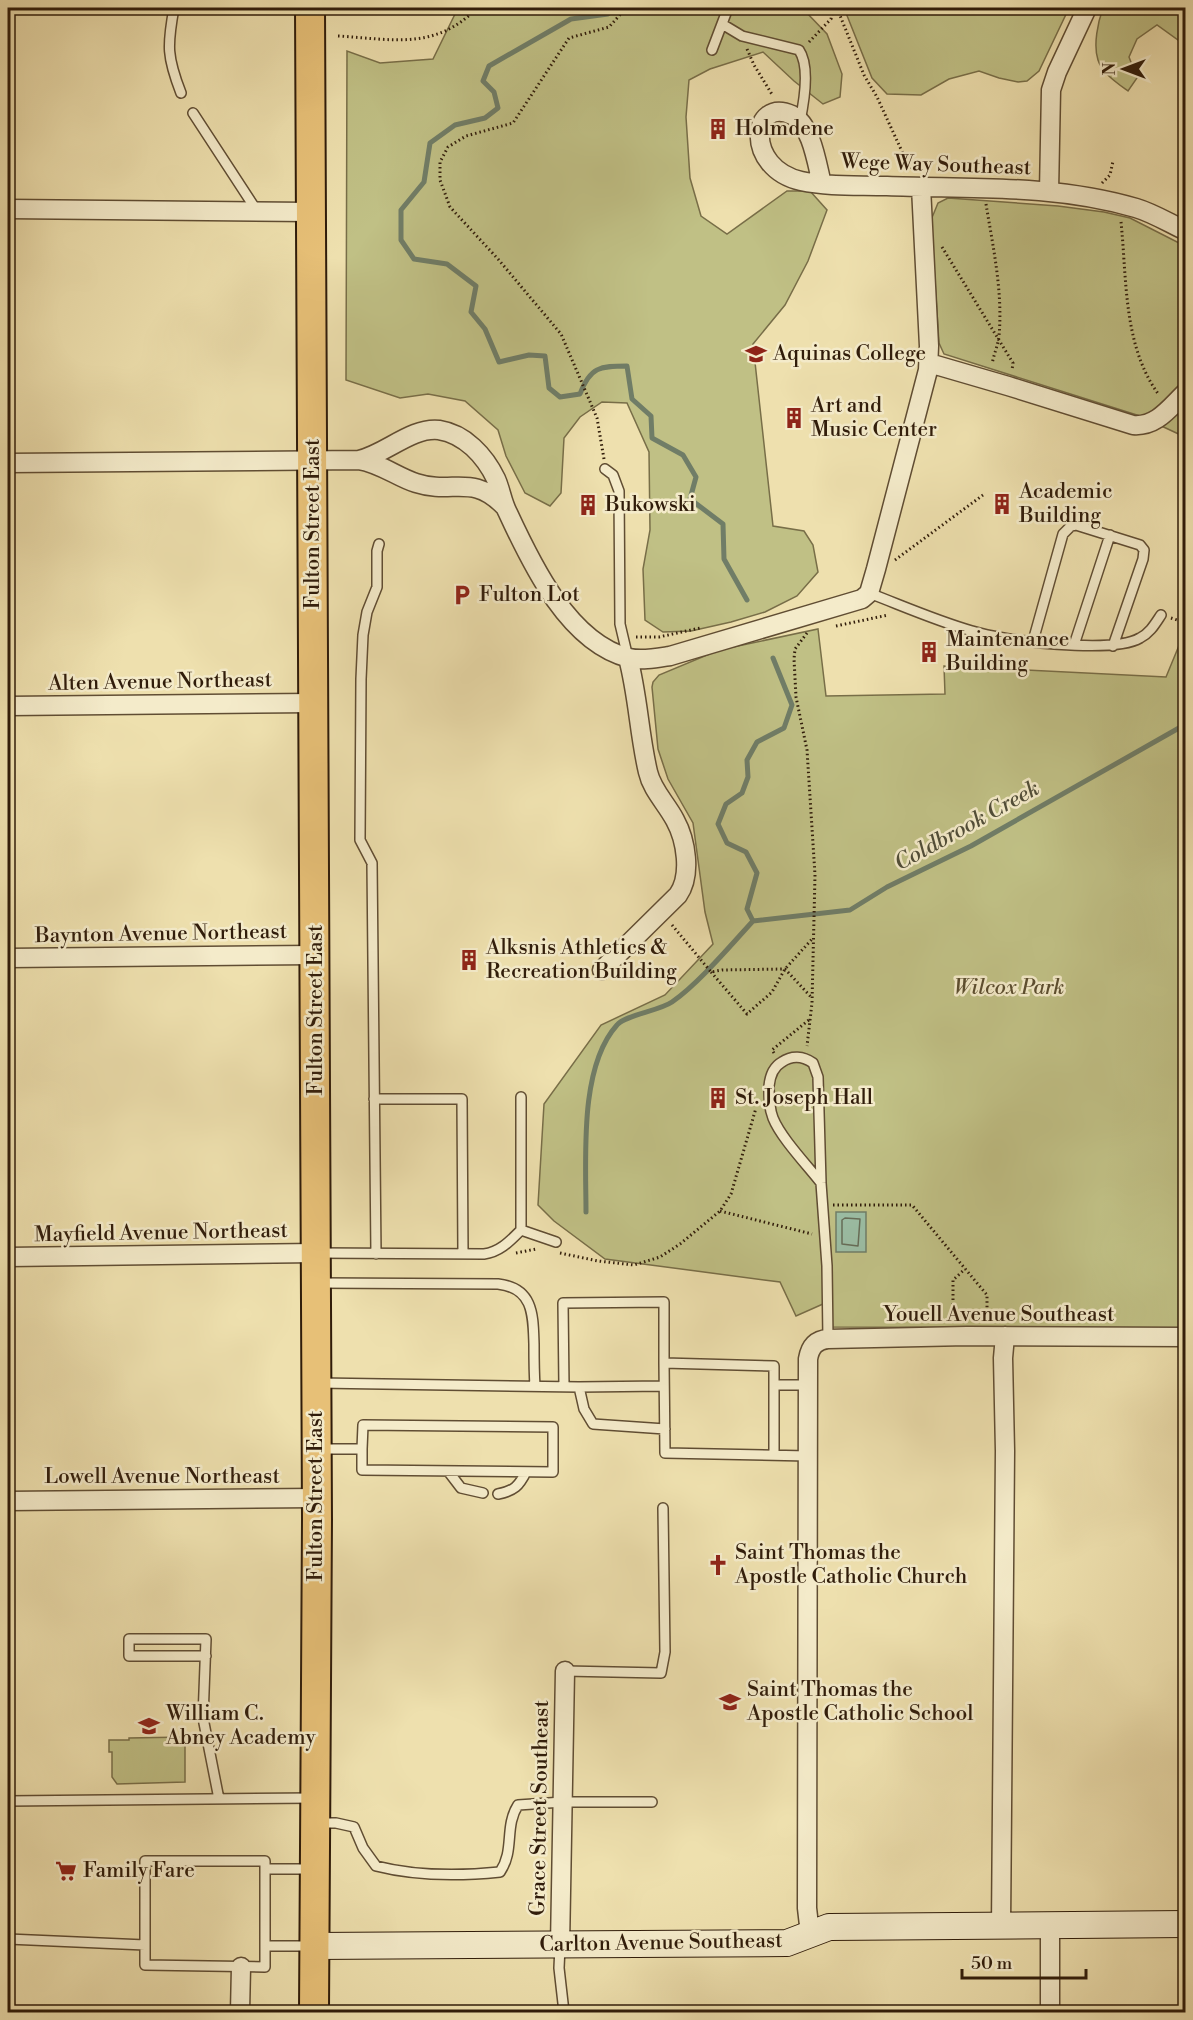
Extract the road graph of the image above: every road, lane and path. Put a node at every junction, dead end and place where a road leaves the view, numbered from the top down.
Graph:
1 (174, 8) edge
2 (310, 8) edge
3 (477, 8) edge
4 (626, 8) edge
5 (728, 8) edge
6 (832, 8) edge
7 (837, 8) edge
8 (1087, 8) edge
9 (722, 24) junction
10 (338, 36) dead end
11 (742, 36) junction
12 (797, 48) junction
13 (712, 50) dead end
14 (181, 93) dead end
15 (193, 113) dead end
16 (783, 113) junction
17 (800, 121) junction
18 (1113, 161) dead end
19 (918, 180) junction
20 (822, 184) junction
21 (1097, 186) dead end
22 (983, 187) junction
23 (1049, 192) junction
24 (1119, 204) junction
25 (8, 209) edge
26 (257, 212) junction
27 (310, 212) junction
28 (923, 224) junction
29 (1185, 231) edge
30 (999, 339) junction
31 (929, 363) junction
32 (989, 380) junction
33 (1008, 386) junction
34 (1185, 392) edge
35 (1169, 408) junction
36 (312, 459) junction
37 (359, 460) junction
38 (8, 463) edge
39 (605, 470) joint
40 (982, 495) dead end
41 (504, 506) junction
42 (1110, 535) junction
43 (379, 544) dead end
44 (889, 565) dead end
45 (869, 592) junction
46 (910, 610) junction
47 (1161, 615) dead end
48 (705, 626) dead end
49 (832, 627) dead end
50 (814, 629) dead end
51 (620, 630) junction
52 (1033, 640) junction
53 (1074, 645) junction
54 (1113, 646) junction
55 (628, 658) junction
56 (314, 703) junction
57 (8, 706) edge
58 (661, 913) junction
59 (814, 936) junction
60 (315, 955) junction
61 (8, 958) edge
62 (785, 969) junction
63 (602, 970) dead end
64 (711, 972) junction
65 (812, 998) junction
66 (810, 1019) junction
67 (806, 1059) junction
68 (780, 1062) junction
69 (521, 1097) dead end
70 (374, 1099) junction
71 (757, 1106) dead end
72 (821, 1183) junction
73 (822, 1205) junction
74 (720, 1211) junction
75 (521, 1230) junction
76 (825, 1237) junction
77 (555, 1247) joint
78 (539, 1249) dead end
79 (316, 1253) junction
80 (376, 1254) junction
81 (463, 1254) junction
82 (514, 1255) dead end
83 (8, 1257) edge
84 (965, 1269) junction
85 (316, 1283) junction
86 (953, 1313) junction
87 (953, 1318) dead end
88 (1005, 1336) junction
89 (1185, 1337) edge
90 (821, 1342) junction
91 (664, 1364) junction
92 (316, 1383) junction
93 (774, 1385) junction
94 (808, 1385) junction
95 (535, 1386) junction
96 (664, 1386) junction
97 (564, 1387) junction
98 (579, 1387) junction
99 (664, 1429) junction
100 (317, 1449) junction
101 (362, 1449) junction
102 (774, 1455) junction
103 (808, 1456) junction
104 (448, 1471) junction
105 (526, 1472) junction
106 (483, 1493) dead end
107 (498, 1494) dead end
108 (317, 1498) junction
109 (8, 1501) edge
110 (663, 1508) dead end
111 (206, 1656) junction
112 (565, 1671) joint
113 (219, 1799) junction
114 (8, 1801) edge
115 (562, 1802) junction
116 (652, 1802) dead end
117 (315, 1810) junction
118 (265, 1869) junction
119 (314, 1869) junction
120 (1185, 1924) edge
121 (1050, 1926) junction
122 (1001, 1927) junction
123 (810, 1934) junction
124 (8, 1940) edge
125 (145, 1945) junction
126 (265, 1946) junction
127 (314, 1946) junction
128 (560, 1946) junction
129 (241, 1967) junction
130 (240, 2013) edge
131 (314, 2013) edge
132 (564, 2013) edge
133 (1050, 2013) edge

1 - 14 lane
2 - 27 main road, Fulton Street East
3 - 10 path
4 - 39 path
5 - 9 lane
6 - 12 path
7 - 19 path
8 - 23 street
9 - 11 lane
9 - 13 lane
11 - 12 lane
11 - 16 path
12 - 17 lane
15 - 26 lane
16 - 17 street
16 - 20 street, Wege Way Southeast
17 - 20 street, Wege Way Southeast
18 - 21 path
19 - 20 street, Wege Way Southeast
19 - 22 street, Wege Way Southeast
19 - 28 street
22 - 23 street, Wege Way Southeast
22 - 30 path
23 - 24 street, Wege Way Southeast
24 - 29 street, Wege Way Southeast
24 - 35 path
25 - 26 street
26 - 27 street
27 - 36 main road, Fulton Street East
28 - 30 path
28 - 31 street
30 - 32 path
30 - 33 path
31 - 32 street
31 - 45 street
32 - 33 street
33 - 35 street
34 - 35 street
36 - 37 street
36 - 38 street
36 - 56 main road, Fulton Street East
37 - 41 street
37 - 41 street
39 - 51 lane
40 - 44 path
41 - 55 street
42 - 52 lane
42 - 53 lane
42 - 54 lane
43 - 70 lane
45 - 46 lane
45 - 55 street
46 - 49 path
46 - 52 lane
47 - 54 lane
48 - 51 path
50 - 59 path
51 - 55 lane
52 - 53 lane
53 - 54 lane
55 - 58 street
56 - 57 street, Alten Avenue Northeast
56 - 60 main road, Fulton Street East
58 - 63 street
58 - 64 path
59 - 62 path
59 - 65 path
60 - 61 street, Baynton Avenue Northeast
60 - 79 main road, Fulton Street East
62 - 64 path
62 - 64 path
62 - 65 path
65 - 66 path
66 - 67 path
66 - 68 path
67 - 68 lane
67 - 72 lane
68 - 72 lane
69 - 75 lane
70 - 80 lane
70 - 81 lane
71 - 74 path
72 - 73 lane
73 - 76 lane
73 - 84 path
74 - 76 path
74 - 77 path
75 - 77 lane
75 - 81 lane
76 - 90 lane
78 - 82 path
79 - 80 lane
79 - 83 street, Mayfield Avenue Northeast
79 - 85 main road, Fulton Street East
80 - 81 lane
84 - 86 path
84 - 86 path
85 - 92 main road, Fulton Street East
85 - 95 lane
86 - 87 path
88 - 89 street, Youell Avenue Southeast
88 - 90 street, Youell Avenue Southeast
88 - 122 street
90 - 94 street
91 - 93 lane
91 - 96 lane
91 - 97 lane
92 - 95 lane
92 - 100 main road, Fulton Street East
93 - 94 lane
93 - 102 lane
94 - 103 street
95 - 97 lane
96 - 98 lane
96 - 99 lane
97 - 98 lane
98 - 99 lane
99 - 102 lane
100 - 101 lane
100 - 108 main road, Fulton Street East
101 - 104 lane
101 - 105 lane
102 - 103 lane
103 - 123 street
104 - 105 lane
104 - 106 lane
105 - 107 lane
108 - 109 street, Lowell Avenue Northeast
108 - 117 main road, Fulton Street East
110 - 112 lane
111 - 111 lane
111 - 113 lane
112 - 115 street, Grace Street Southeast
113 - 114 lane
113 - 117 lane
115 - 116 lane
115 - 117 lane
115 - 128 street, Grace Street Southeast
117 - 119 main road, Fulton Street East
118 - 119 lane
118 - 125 lane
118 - 126 lane
119 - 127 main road, Fulton Street East
120 - 121 street, Carlton Avenue Southeast
121 - 122 street, Carlton Avenue Southeast
121 - 133 street
122 - 123 street, Carlton Avenue Southeast
123 - 128 street, Carlton Avenue Southeast
124 - 125 lane
125 - 129 lane
126 - 127 lane
126 - 129 lane
127 - 128 street, Carlton Avenue Southeast
127 - 131 main road, Fulton Street East
128 - 132 lane
129 - 130 street

